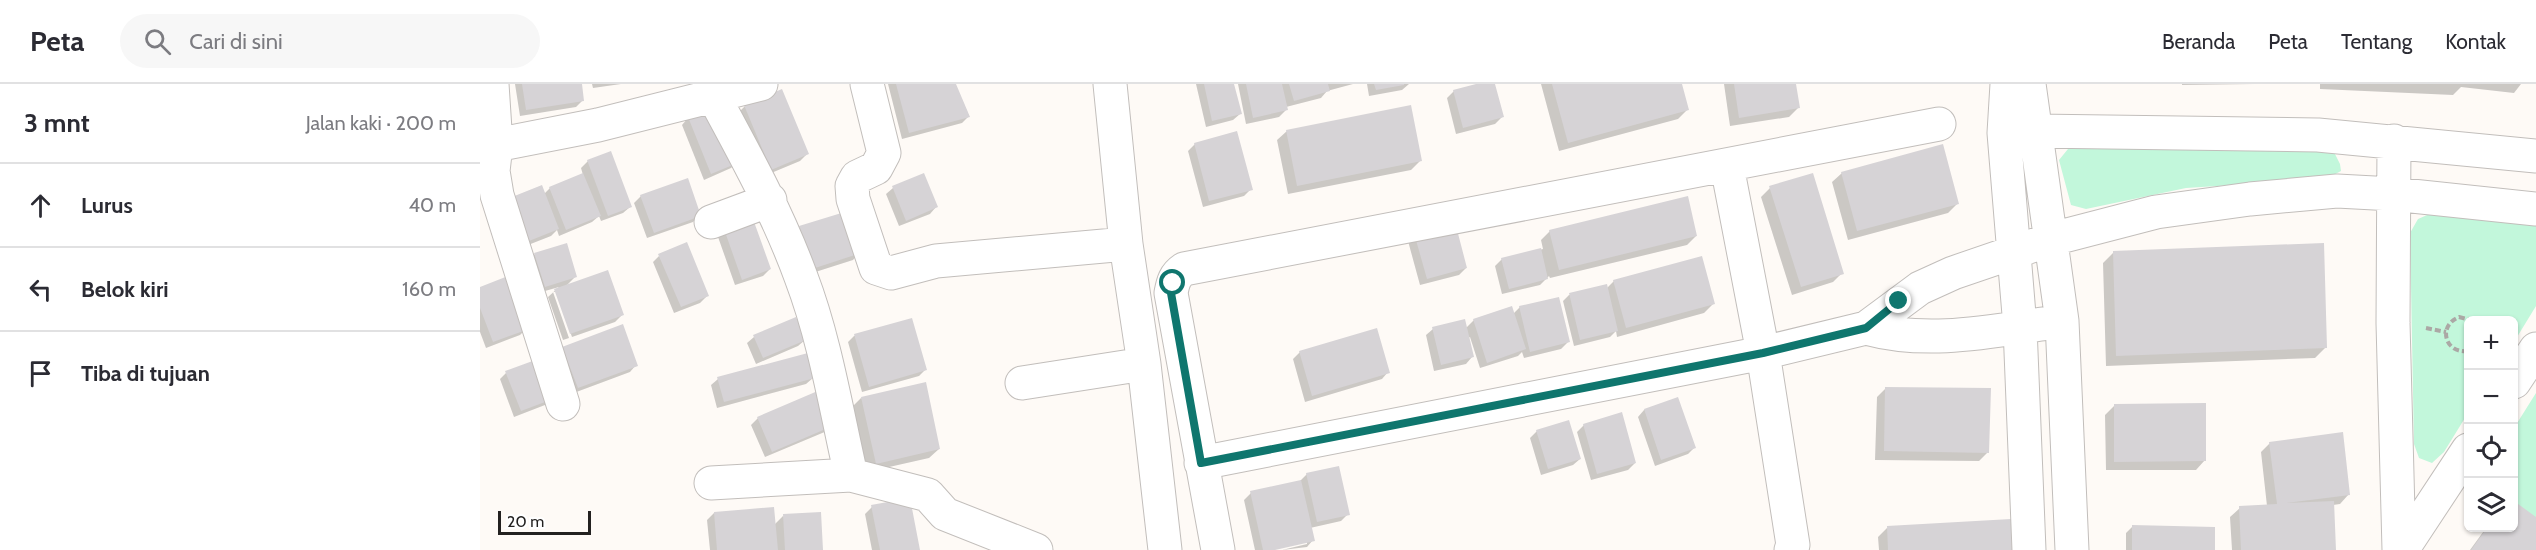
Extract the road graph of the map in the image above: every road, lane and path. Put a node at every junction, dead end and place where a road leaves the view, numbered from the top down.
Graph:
1 (492, 84) edge
2 (867, 84) edge
3 (1110, 84) edge
4 (2007, 84) edge
5 (2029, 84) edge
6 (757, 85) edge
7 (714, 97) junction
8 (1939, 124) dead end
9 (2037, 131) junction
10 (2004, 133) junction
11 (2394, 141) junction
12 (488, 148) edge
13 (2536, 156) edge
14 (1727, 166) junction
15 (2393, 194) junction
16 (770, 200) junction
17 (2536, 209) edge
18 (711, 222) dead end
19 (2052, 239) junction
20 (1126, 244) junction
21 (2014, 251) junction
22 (2464, 318) edge
23 (2062, 321) junction
24 (2020, 327) junction
25 (1866, 328) junction
26 (2536, 349) edge
27 (2464, 351) edge
28 (1763, 353) junction
29 (1144, 364) junction
30 (2518, 376) edge
31 (1022, 383) dead end
32 (563, 404) dead end
33 (2464, 457) edge
34 (1201, 463) junction
35 (851, 476) junction
36 (711, 483) dead end
37 (1036, 550) edge
38 (1165, 550) edge
39 (1218, 550) edge
40 (1791, 550) edge
41 (2029, 550) edge
42 (2072, 550) edge
43 (2400, 550) edge

1 - 12 street
2 - 20 street
3 - 20 street
4 - 10 street
5 - 9 street
6 - 7 street
7 - 12 street
7 - 16 street
8 - 14 street
9 - 10 street
9 - 11 street
9 - 19 street
10 - 21 street
11 - 13 street
11 - 15 street
12 - 32 street
14 - 28 street
14 - 34 street
15 - 17 street
15 - 19 street
15 - 43 street
16 - 18 street
16 - 35 street
19 - 21 street
19 - 23 street
20 - 29 street
21 - 24 street
21 - 25 street
22 - 27 path
23 - 24 street
23 - 42 street
24 - 25 street
24 - 41 street
25 - 28 street
26 - 30 street
28 - 34 street
28 - 40 street
29 - 31 street
29 - 38 street
33 - 43 street
34 - 39 street
35 - 36 street
35 - 37 street

